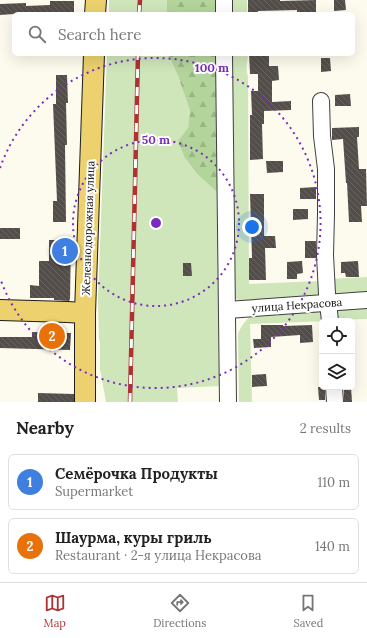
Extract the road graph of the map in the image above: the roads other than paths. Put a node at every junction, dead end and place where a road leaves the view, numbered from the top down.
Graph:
1 (96, 0) edge
2 (224, 0) edge
3 (95, 12) edge
4 (224, 12) edge
5 (94, 56) edge
6 (224, 56) edge
7 (322, 101) dead end
8 (367, 300) edge
9 (328, 303) junction
10 (0, 310) edge
11 (227, 310) junction
12 (84, 313) junction
13 (330, 318) edge
14 (334, 390) edge
15 (85, 402) edge
16 (228, 402) edge
17 (335, 402) edge

1 - 3 main road
2 - 4 street
5 - 12 main road, Железнодорожная улица
6 - 11 street
7 - 9 street
8 - 9 street, улица Некрасова
9 - 11 street, улица Некрасова
9 - 13 street
10 - 12 main road
11 - 16 street
12 - 15 main road, Железнодорожная улица
14 - 17 street

